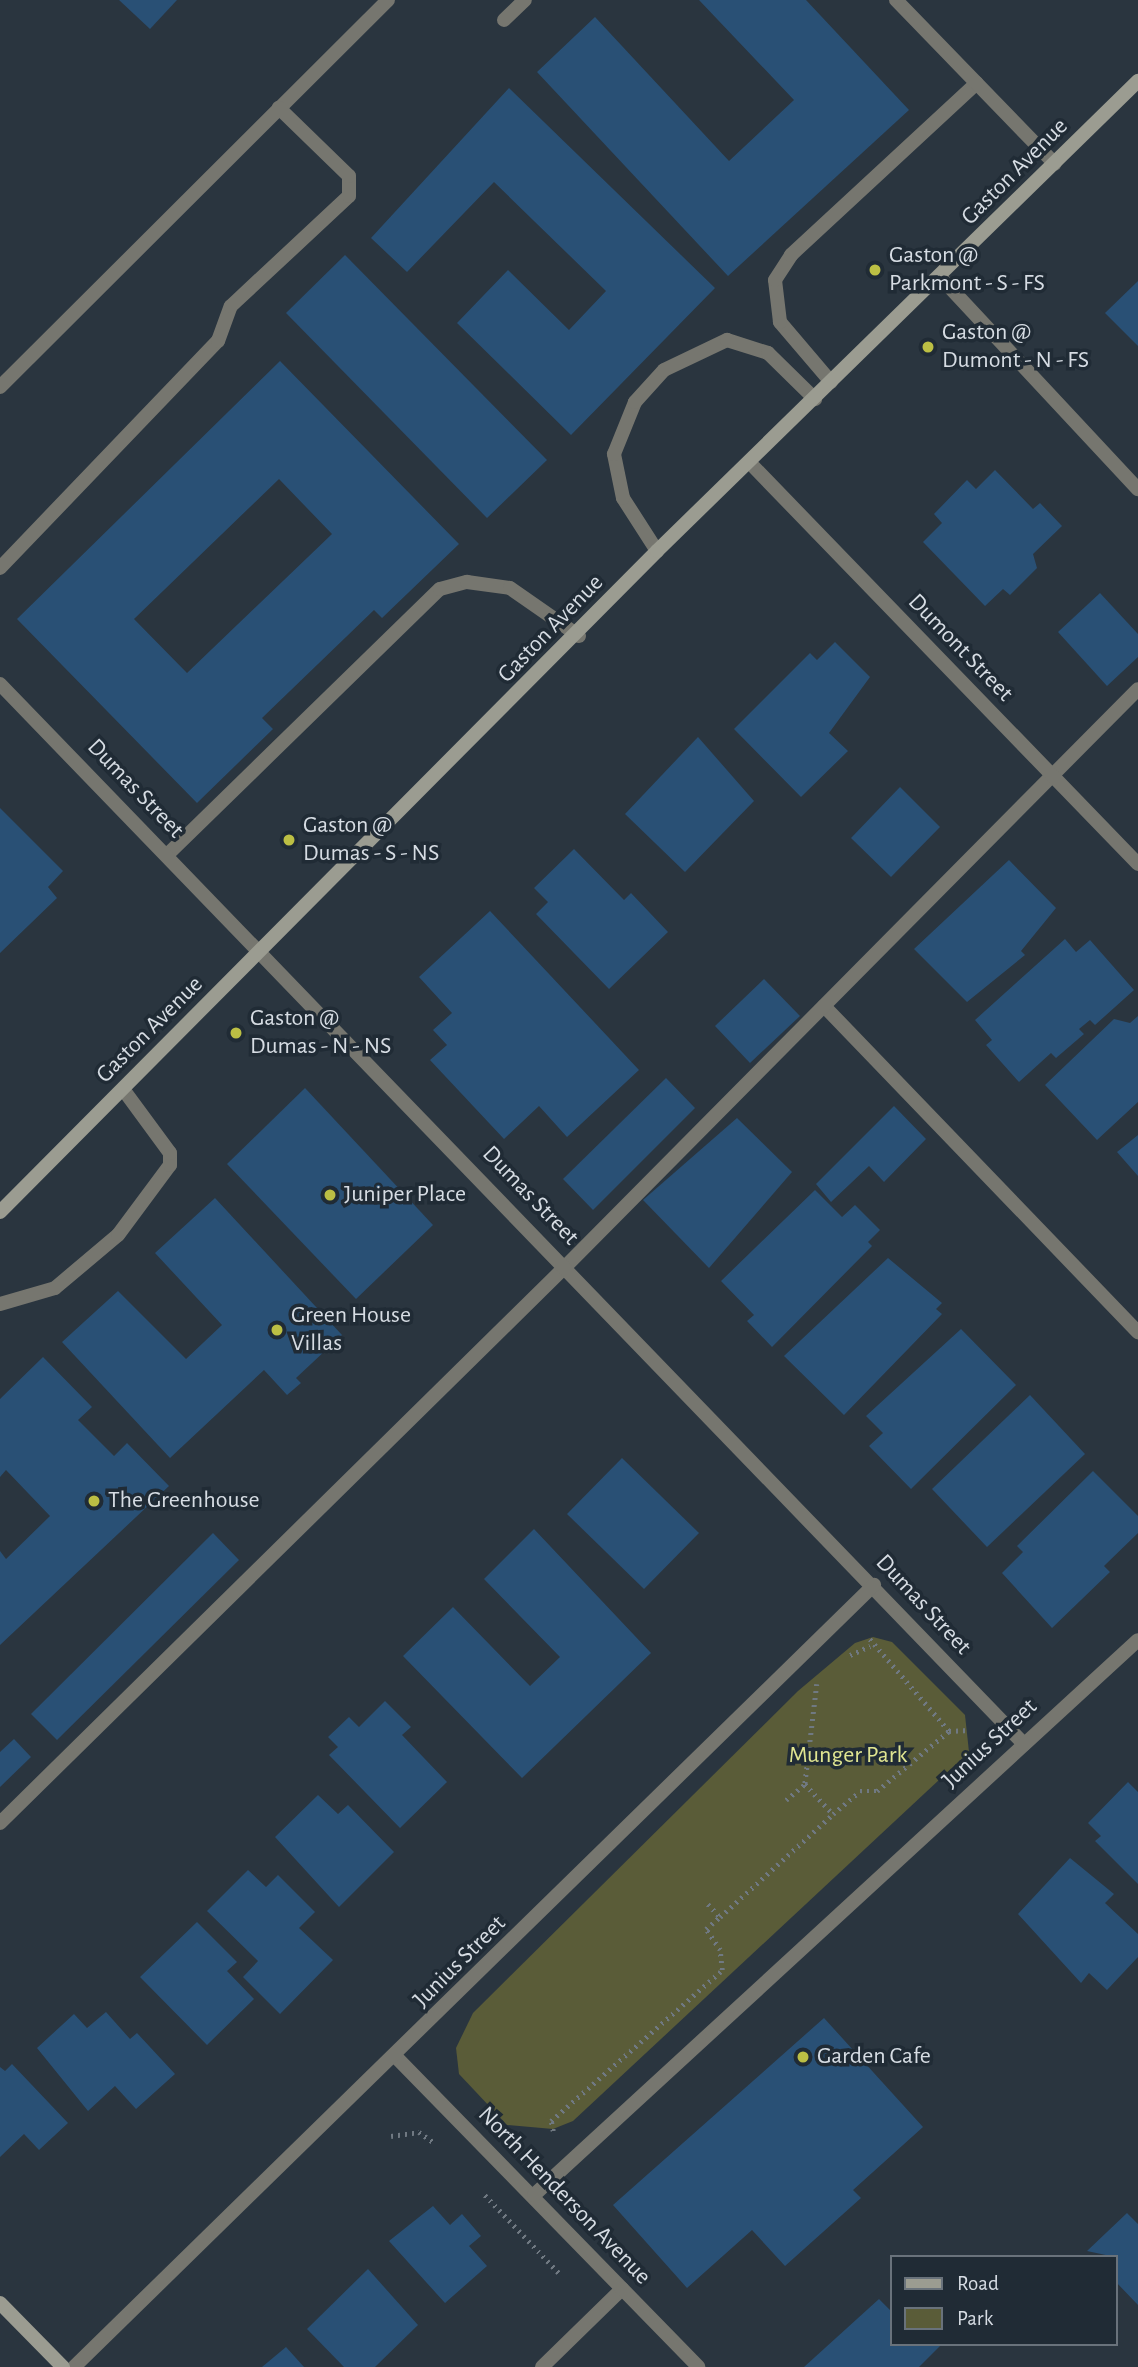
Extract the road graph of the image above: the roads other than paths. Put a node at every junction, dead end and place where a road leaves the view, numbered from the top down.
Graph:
1 (388, 0) edge
2 (525, 0) edge
3 (896, 0) edge
4 (504, 20) dead end
5 (1138, 81) edge
6 (977, 83) junction
7 (279, 108) junction
8 (1055, 164) junction
9 (941, 278) junction
10 (831, 382) junction
11 (0, 387) edge
12 (815, 400) junction
13 (750, 463) junction
14 (1138, 489) edge
15 (657, 551) junction
16 (0, 568) edge
17 (579, 636) junction
18 (0, 684) edge
19 (1138, 689) edge
20 (1051, 774) junction
21 (167, 855) junction
22 (1138, 864) edge
23 (262, 951) junction
24 (824, 1006) junction
25 (123, 1089) junction
26 (0, 1212) edge
27 (566, 1266) junction
28 (0, 1304) edge
29 (1138, 1332) edge
30 (874, 1585) junction
31 (1138, 1640) edge
32 (1024, 1744) junction
33 (0, 1823) edge
34 (396, 2057) junction
35 (534, 2195) junction
36 (622, 2289) junction
37 (0, 2303) edge
38 (63, 2367) edge
39 (74, 2367) edge
40 (542, 2367) edge
41 (698, 2367) edge

1 - 7 street
2 - 4 street
3 - 6 street
5 - 8 main road, Gaston Avenue
6 - 8 street
6 - 10 street
7 - 11 street
7 - 16 street
8 - 9 main road, Gaston Avenue
9 - 10 main road, Gaston Avenue
9 - 14 street
10 - 12 main road, Gaston Avenue
12 - 13 main road, Gaston Avenue
12 - 15 street
13 - 15 main road, Gaston Avenue
13 - 20 street, Dumont Street
15 - 17 main road, Gaston Avenue
17 - 21 street
17 - 23 main road, Gaston Avenue
18 - 21 street, Dumas Street
19 - 20 street
20 - 22 street, Dumont Street
20 - 24 street
21 - 23 street, Dumas Street
23 - 25 main road, Gaston Avenue
23 - 27 street, Dumas Street
24 - 27 street
24 - 29 street
25 - 26 main road, Gaston Avenue
25 - 28 street
27 - 30 street, Dumas Street
27 - 33 street
30 - 32 street, Dumas Street
30 - 34 street, Junius Street
31 - 32 street, Junius Street
32 - 35 street, Junius Street
34 - 35 street, North Henderson Avenue
34 - 39 street, Junius Street
35 - 36 street, North Henderson Avenue
36 - 40 street
36 - 41 street, North Henderson Avenue
37 - 38 main road

